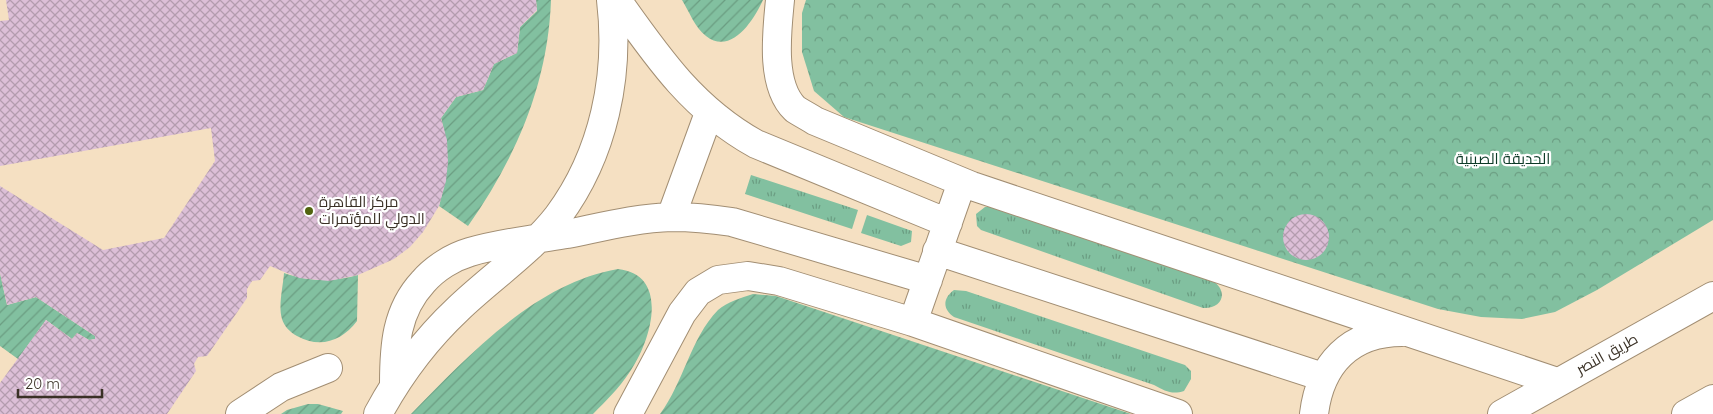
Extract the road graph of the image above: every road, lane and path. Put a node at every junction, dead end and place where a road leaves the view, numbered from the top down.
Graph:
1 (610, 0) edge
2 (617, 0) edge
3 (780, 0) edge
4 (709, 113) junction
5 (962, 182) junction
6 (671, 217) junction
7 (948, 223) junction
8 (534, 240) junction
9 (938, 251) junction
10 (928, 280) junction
11 (1713, 296) edge
12 (913, 322) junction
13 (1408, 332) junction
14 (328, 368) dead end
15 (1323, 377) junction
16 (1557, 382) junction
17 (394, 384) junction
18 (1713, 399) edge
19 (240, 414) edge
20 (378, 414) edge
21 (628, 414) edge
22 (1178, 414) edge
23 (1314, 414) edge
24 (1502, 414) edge
25 (1686, 414) edge

1 - 8 main road
2 - 4 main road
3 - 5 main road
4 - 6 main road
4 - 7 main road
5 - 7 main road
5 - 13 main road
6 - 8 main road
6 - 10 main road
7 - 9 main road
8 - 17 main road
8 - 17 main road
9 - 10 main road
9 - 15 main road
10 - 12 main road
11 - 16 main road, طريق النصر
12 - 21 main road
12 - 22 main road
13 - 15 main road
13 - 16 main road
14 - 19 main road
15 - 23 main road
16 - 24 main road, طريق النصر
17 - 20 main road
18 - 25 main road

